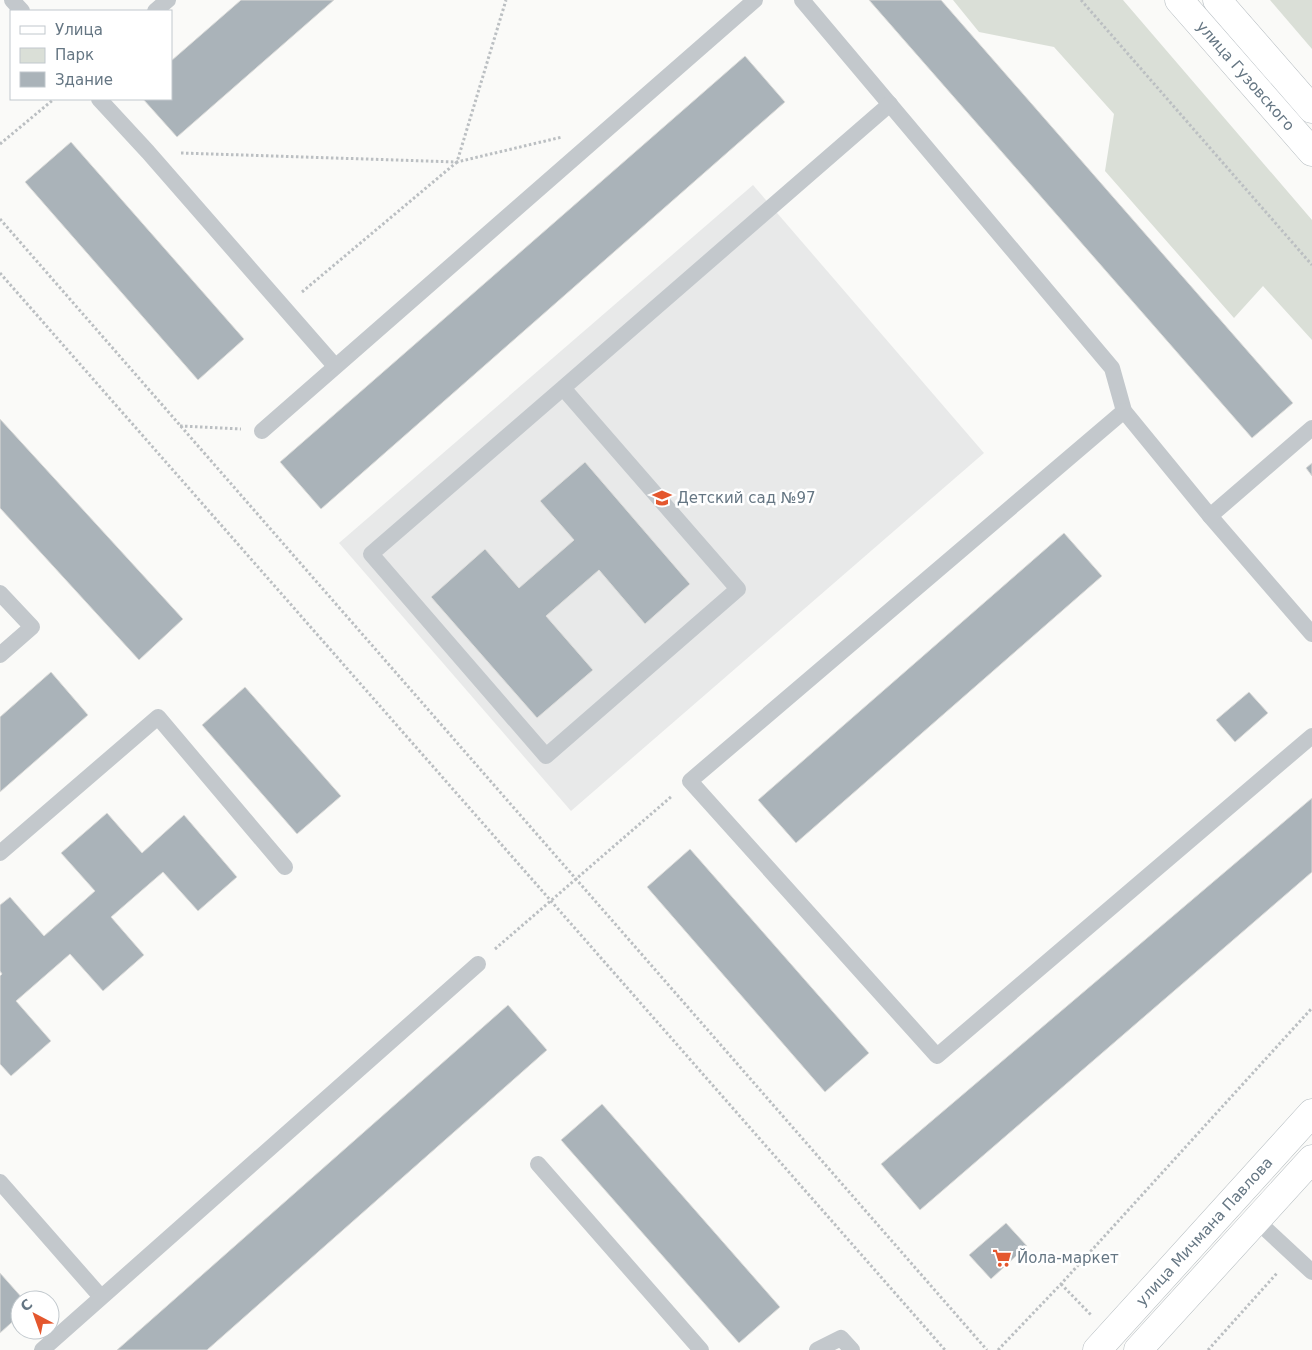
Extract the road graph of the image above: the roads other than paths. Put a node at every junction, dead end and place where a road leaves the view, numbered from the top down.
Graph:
1 (12, 0) edge
2 (168, 0) edge
3 (755, 0) edge
4 (802, 0) edge
5 (1179, 0) edge
6 (1217, 0) edge
7 (21, 10) edge
8 (156, 10) edge
9 (100, 100) edge
10 (890, 104) junction
11 (1312, 109) edge
12 (1312, 152) edge
13 (335, 366) junction
14 (563, 388) junction
15 (1124, 411) junction
16 (1312, 428) edge
17 (262, 431) road end
18 (1210, 516) junction
19 (0, 592) edge
20 (1312, 634) edge
21 (0, 655) edge
22 (1312, 736) edge
23 (0, 853) edge
24 (284, 867) dead end
25 (478, 964) road end
26 (1312, 1113) edge
27 (1312, 1159) edge
28 (538, 1164) dead end
29 (0, 1182) edge
30 (1233, 1200) junction
31 (1256, 1220) junction
32 (1312, 1272) edge
33 (101, 1297) junction
34 (42, 1350) edge
35 (701, 1350) edge
36 (817, 1350) edge
37 (852, 1350) edge
38 (1097, 1350) edge
39 (1138, 1350) edge

1 - 7 lane
2 - 8 lane
3 - 13 lane
4 - 10 lane
5 - 12 main road, улица Гузовского
6 - 11 main road, улица Гузовского
9 - 13 lane
10 - 14 lane
10 - 15 lane
13 - 17 lane
14 - 14 lane
15 - 18 lane
15 - 22 lane
16 - 18 lane
18 - 20 lane
19 - 21 lane
23 - 24 lane
25 - 33 lane
26 - 30 main road, улица Мичмана Павлова
27 - 31 main road, улица Мичмана Павлова
28 - 35 lane
29 - 33 lane
30 - 31 main road
30 - 38 main road, улица Мичмана Павлова
31 - 32 lane
31 - 39 main road, улица Мичмана Павлова
33 - 34 lane
36 - 37 lane

